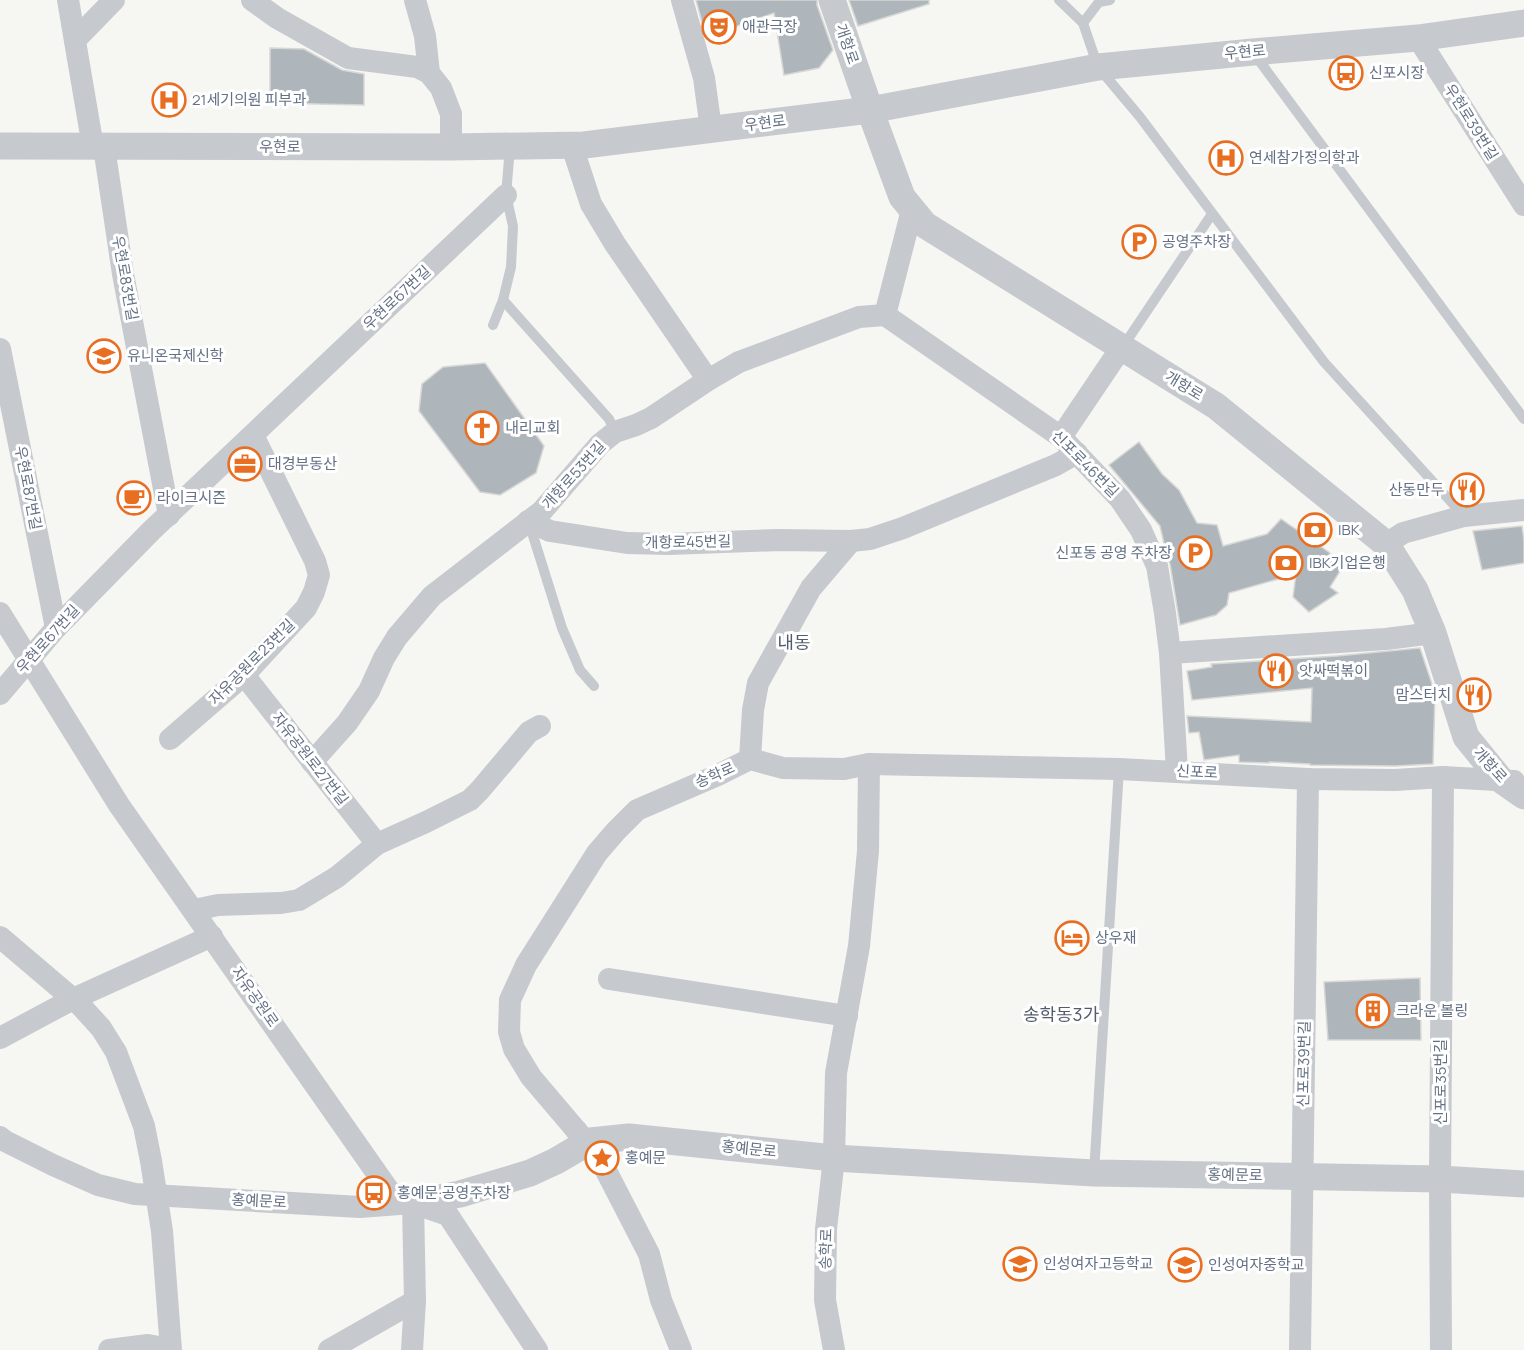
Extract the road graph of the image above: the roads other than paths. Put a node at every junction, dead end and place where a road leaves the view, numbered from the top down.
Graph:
1 (68, 0) edge
2 (114, 0) edge
3 (252, 0) edge
4 (415, 0) edge
5 (682, 0) edge
6 (832, 0) edge
7 (1059, 0) edge
8 (1110, 0) edge
9 (1083, 23) junction
10 (1524, 23) edge
11 (1418, 38) junction
12 (75, 40) junction
13 (1253, 52) junction
14 (1098, 67) junction
15 (429, 73) junction
16 (870, 110) junction
17 (711, 129) junction
18 (0, 146) edge
19 (572, 146) junction
20 (99, 147) junction
21 (451, 147) junction
22 (510, 147) junction
23 (506, 195) junction
24 (1524, 205) edge
25 (912, 210) junction
26 (1212, 214) junction
27 (503, 300) junction
28 (885, 315) junction
29 (493, 325) dead end
30 (1122, 348) junction
31 (0, 349) edge
32 (708, 380) junction
33 (1524, 419) edge
34 (615, 432) junction
35 (253, 435) junction
36 (1061, 436) junction
37 (1077, 453) junction
38 (1524, 510) edge
39 (169, 515) junction
40 (1464, 516) junction
41 (528, 521) junction
42 (851, 541) junction
43 (1386, 544) junction
44 (0, 613) edge
45 (56, 628) junction
46 (1433, 633) junction
47 (1170, 653) junction
48 (29, 661) junction
49 (243, 675) junction
50 (594, 686) dead end
51 (0, 694) edge
52 (540, 726) dead end
53 (170, 739) dead end
54 (750, 759) junction
55 (312, 762) junction
56 (869, 764) junction
57 (1119, 768) junction
58 (1177, 771) junction
59 (1443, 777) junction
60 (1308, 779) junction
61 (1513, 781) edge
62 (1524, 796) edge
63 (376, 844) junction
64 (194, 910) junction
65 (212, 936) junction
66 (0, 937) edge
67 (609, 979) dead end
68 (74, 999) junction
69 (847, 1016) junction
70 (0, 1038) edge
71 (0, 1137) edge
72 (834, 1158) junction
73 (1094, 1173) junction
74 (1303, 1176) junction
75 (1440, 1179) junction
76 (1524, 1184) edge
77 (157, 1195) junction
78 (413, 1203) junction
79 (415, 1301) junction
80 (110, 1350) edge
81 (171, 1350) edge
82 (329, 1350) edge
83 (412, 1350) edge
84 (537, 1350) edge
85 (681, 1350) edge
86 (834, 1350) edge
87 (1300, 1350) edge
88 (1441, 1350) edge

1 - 12 street, 우현로83번길
2 - 12 street
3 - 15 street
4 - 15 street
5 - 17 street
6 - 16 street, 개항로
7 - 9 lane
8 - 9 lane
9 - 14 lane
10 - 11 street, 우현로
11 - 13 street, 우현로
11 - 24 street, 우현로39번길
12 - 20 street, 우현로83번길
13 - 14 street, 우현로
13 - 33 lane
14 - 16 street, 우현로
14 - 26 lane
15 - 21 street
16 - 17 street, 우현로
16 - 25 street, 개항로
17 - 19 street, 우현로
18 - 20 street, 우현로
19 - 22 street, 우현로
19 - 32 street
20 - 21 street, 우현로
20 - 39 street, 우현로83번길
21 - 22 street, 우현로
22 - 23 lane
23 - 27 lane
23 - 35 street, 우현로67번길
25 - 28 street
25 - 30 street, 개항로
26 - 30 lane
26 - 40 lane
27 - 29 lane
27 - 34 lane
28 - 32 street, 개항로53번길
28 - 36 street, 신포로46번길
30 - 36 street
30 - 43 street, 개항로
31 - 45 street, 우현로87번길
32 - 34 street, 개항로53번길
34 - 41 street, 개항로53번길
35 - 39 street, 우현로67번길
35 - 49 street, 자유공원로23번길
36 - 37 street, 신포로46번길
37 - 42 street, 개항로45번길
37 - 47 street, 신포로46번길
38 - 40 street
39 - 45 street, 우현로67번길
40 - 43 street
41 - 42 street, 개항로45번길
41 - 50 lane
41 - 55 street, 개항로53번길
42 - 54 street
43 - 46 street, 개항로
44 - 48 street, 자유공원로
45 - 48 street, 우현로67번길
46 - 47 street
46 - 61 street, 개항로
47 - 58 street, 신포로46번길
48 - 51 street, 우현로67번길
48 - 64 street, 자유공원로
49 - 53 street, 자유공원로23번길
49 - 55 street, 자유공원로27번길
52 - 63 street
54 - 56 street, 송학로
54 - 85 street, 송학로, bridge
55 - 63 street, 자유공원로27번길
56 - 57 street, 신포로
56 - 69 street, 송학로
57 - 58 street, 신포로
57 - 73 lane
58 - 60 street, 신포로
59 - 60 street, 신포로
59 - 61 street, 신포로
59 - 75 street, 신포로35번길
60 - 74 street, 신포로39번길
61 - 62 street, 개항로
63 - 64 street
64 - 65 street, 자유공원로
65 - 68 street
65 - 78 street, 자유공원로
66 - 68 street
67 - 69 street
68 - 70 street
68 - 77 street
69 - 72 street, 송학로
71 - 77 street, 홍예문로
72 - 73 street, 홍예문로
72 - 78 street, 홍예문로
72 - 86 street, 송학로
73 - 74 street, 홍예문로
74 - 75 street, 홍예문로
74 - 87 street, 신포로39번길
75 - 76 street, 홍예문로
75 - 88 street, 신포로35번길
77 - 78 street, 홍예문로
77 - 81 street
78 - 79 street
78 - 84 street, 자유공원로
79 - 82 street
79 - 83 street
80 - 81 street

